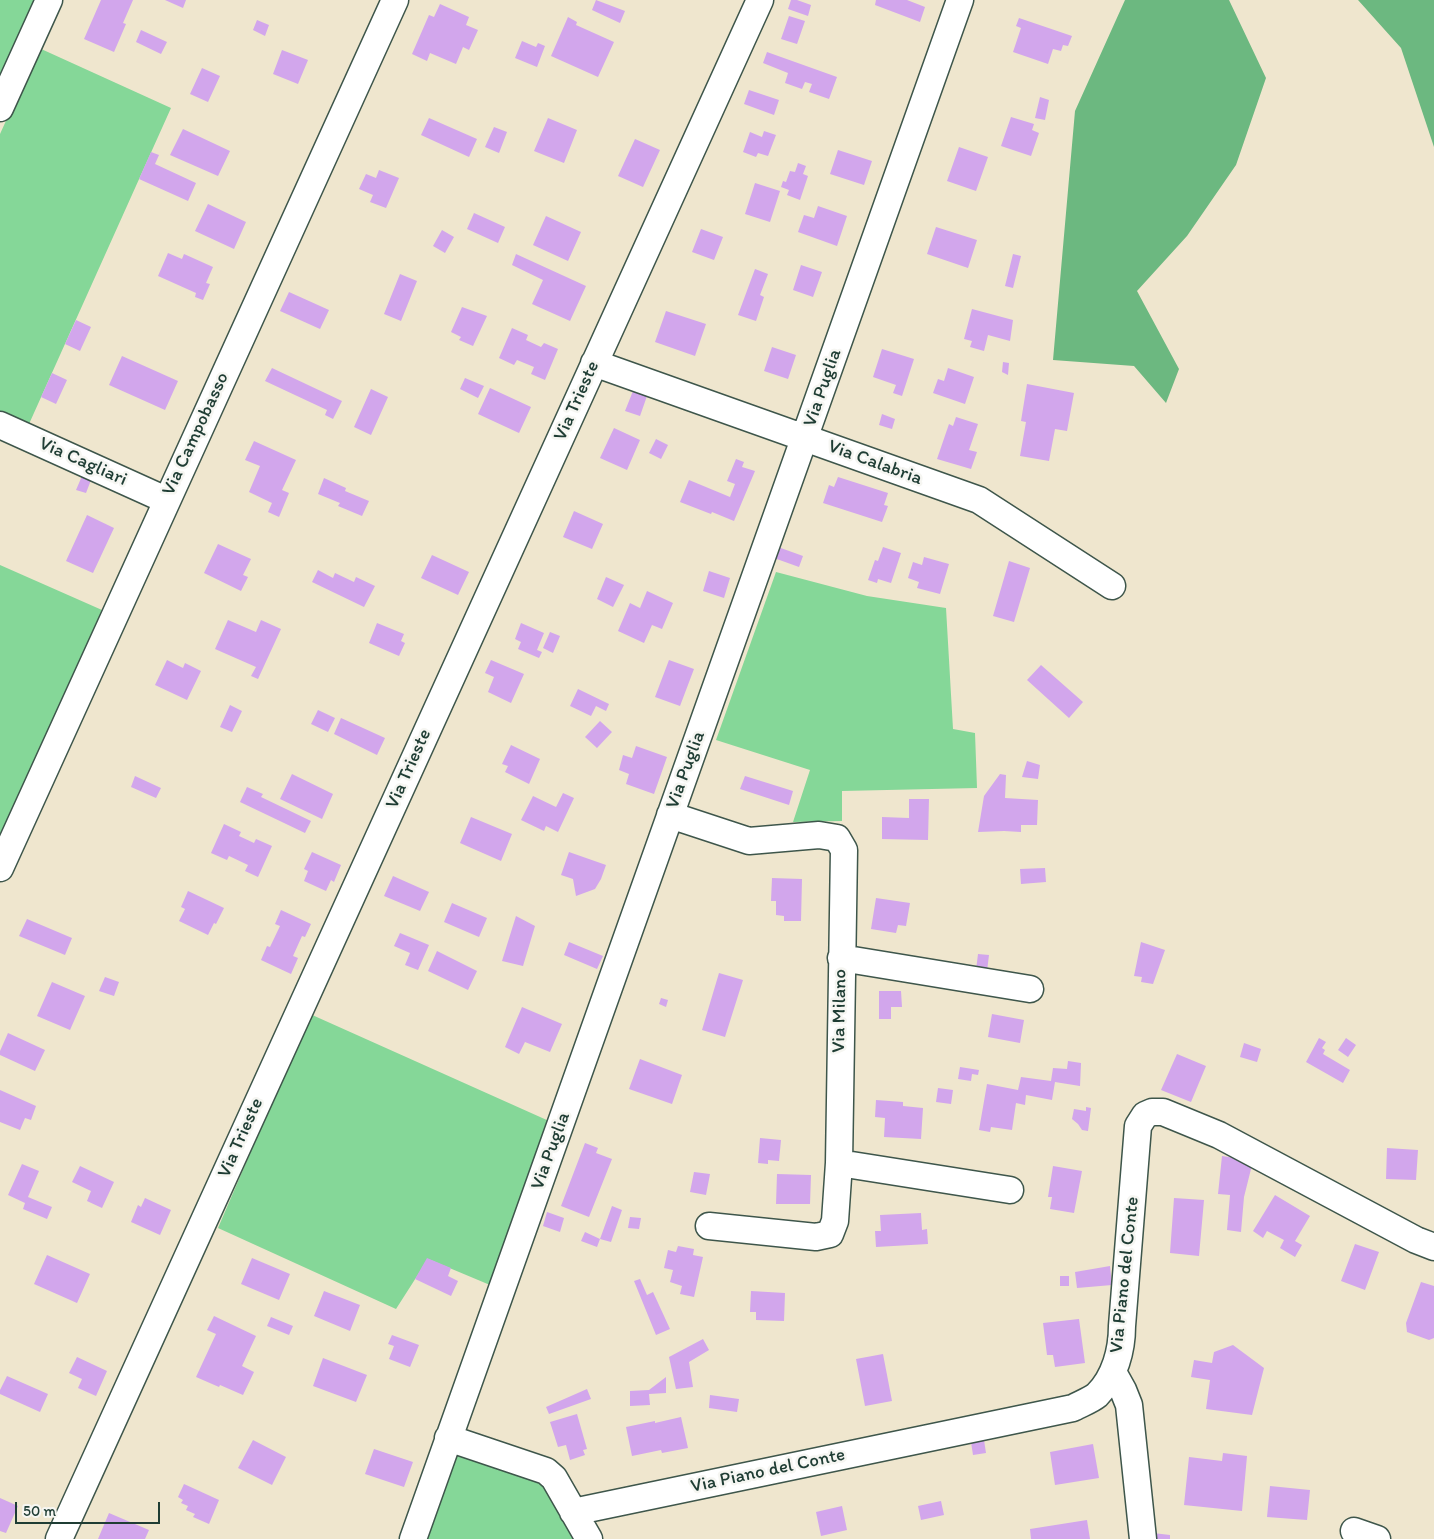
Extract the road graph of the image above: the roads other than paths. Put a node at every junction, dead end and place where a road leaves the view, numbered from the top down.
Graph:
1 (50, 0) edge
2 (395, 0) edge
3 (760, 0) edge
4 (960, 0) edge
5 (0, 108) edge
6 (594, 363) junction
7 (0, 425) edge
8 (805, 438) junction
9 (166, 500) junction
10 (1112, 586) dead end
11 (670, 815) junction
12 (0, 868) edge
13 (841, 958) junction
14 (1030, 989) dead end
15 (839, 1164) junction
16 (1010, 1190) dead end
17 (709, 1226) dead end
18 (1434, 1247) edge
19 (1113, 1372) junction
20 (448, 1438) junction
21 (573, 1512) junction
22 (59, 1539) edge
23 (413, 1539) edge
24 (589, 1539) edge
25 (1143, 1539) edge

1 - 5 street
2 - 9 street, Via Campobasso
3 - 6 street, Via Trieste
4 - 8 street, Via Puglia
6 - 8 street, Via Calabria
6 - 22 street, Via Trieste
7 - 9 street, Via Cagliari
8 - 10 street, Via Calabria
8 - 11 street, Via Puglia
9 - 12 street, Via Campobasso
11 - 13 street, Via Milano
11 - 20 street, Via Puglia
13 - 14 street
13 - 15 street, Via Milano
15 - 16 street
15 - 17 street, Via Milano
18 - 19 street, Via Piano del Conte
19 - 21 street, Via Piano del Conte
19 - 25 street
20 - 21 street
20 - 23 street, Via Puglia
21 - 24 street

